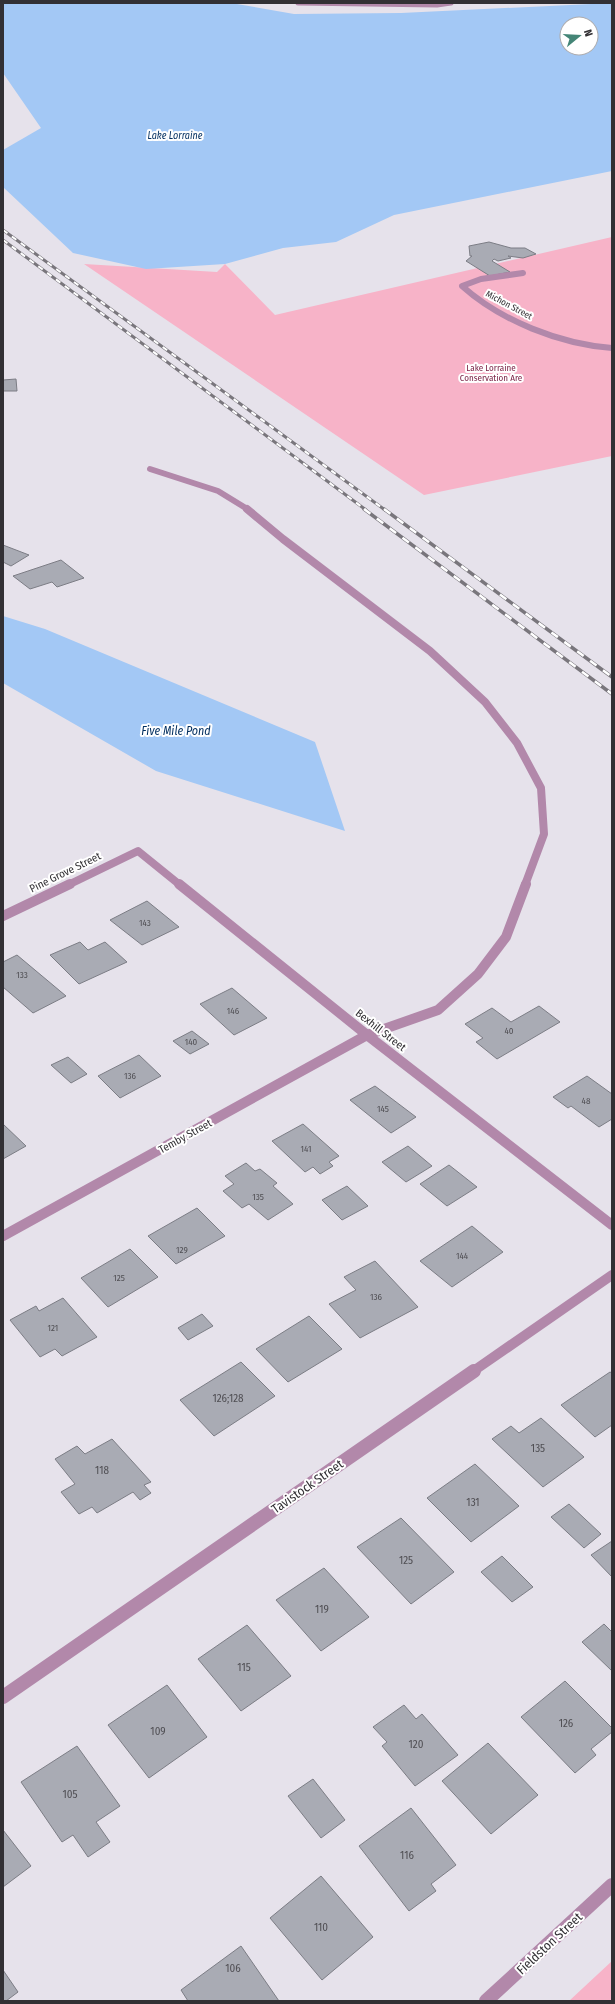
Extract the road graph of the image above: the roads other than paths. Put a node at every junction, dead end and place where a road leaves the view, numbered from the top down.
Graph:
1 (298, 3) edge
2 (451, 3) edge
3 (345, 4) edge
4 (523, 272) dead end
5 (612, 348) edge
6 (150, 469) dead end
7 (138, 851) joint
8 (3, 916) edge
9 (367, 1035) junction
10 (612, 1225) edge
11 (3, 1236) edge
12 (612, 1275) edge
13 (3, 1697) edge
14 (612, 1886) edge
15 (486, 2001) edge

1 - 3 street
2 - 3 street
4 - 5 street, Michon Street
6 - 9 street, Temby Street
7 - 8 street, Pine Grove Street
7 - 9 street, Bexhill Street
9 - 10 street, Bexhill Street
9 - 11 street, Temby Street
12 - 13 street, Tavistock Street
14 - 15 street, Fieldston Street

